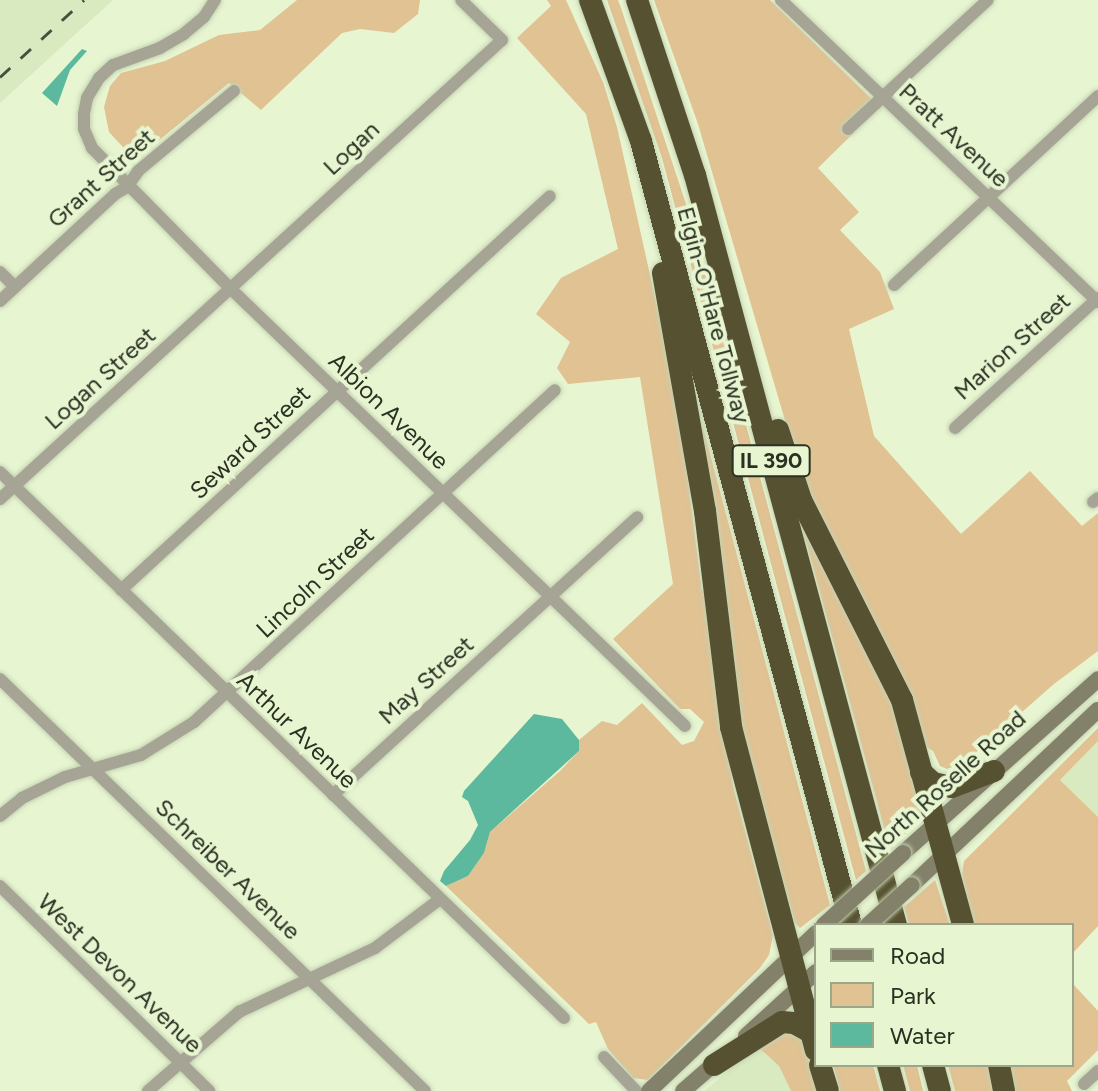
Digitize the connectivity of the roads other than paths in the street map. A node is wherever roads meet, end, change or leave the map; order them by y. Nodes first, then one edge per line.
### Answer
1 (215, 0) edge
2 (461, 0) edge
3 (590, 0) edge
4 (637, 0) edge
5 (781, 0) edge
6 (988, 0) edge
7 (234, 91) dead end
8 (1098, 96) edge
9 (882, 98) junction
10 (848, 129) dead end
11 (651, 181) junction
12 (127, 187) junction
13 (550, 196) dead end
14 (988, 197) junction
15 (0, 272) edge
16 (722, 276) junction
17 (894, 285) dead end
18 (15, 287) junction
19 (231, 289) junction
20 (1097, 300) edge
21 (0, 301) edge
22 (555, 390) dead end
23 (338, 391) junction
24 (955, 428) dead end
25 (0, 472) edge
26 (14, 486) junction
27 (443, 493) junction
28 (0, 499) edge
29 (637, 517) dead end
30 (121, 590) junction
31 (550, 597) junction
32 (0, 679) edge
33 (1098, 679) edge
34 (228, 693) junction
35 (1098, 710) edge
36 (685, 726) dead end
37 (94, 771) junction
38 (994, 771) junction
39 (921, 772) junction
40 (333, 795) junction
41 (0, 816) edge
42 (936, 823) junction
43 (945, 854) junction
44 (0, 886) edge
45 (440, 899) junction
46 (826, 923) edge
47 (850, 923) edge
48 (870, 923) edge
49 (895, 923) edge
50 (962, 923) edge
51 (814, 935) edge
52 (791, 957) junction
53 (310, 978) junction
54 (808, 980) edge
55 (564, 1018) dead end
56 (813, 1041) edge
57 (604, 1057) dead end
58 (179, 1062) junction
59 (714, 1065) junction
60 (821, 1067) edge
61 (889, 1067) edge
62 (934, 1067) edge
63 (999, 1067) edge
64 (1098, 1071) edge
65 (1084, 1084) dead end
66 (148, 1091) edge
67 (209, 1091) edge
68 (425, 1091) edge
69 (636, 1091) edge
70 (649, 1091) edge
71 (683, 1091) edge
72 (828, 1091) edge
73 (895, 1091) edge
74 (940, 1091) edge
75 (1004, 1091) edge

1 - 12 street, Albion Avenue
2 - 19 street, Logan
3 - 11 highway, Elgin-O'Hare Tollway / IL 390
4 - 16 highway, Elgin-O'Hare Tollway / IL 390
5 - 9 street, Pratt Avenue
6 - 9 street
7 - 12 street, Grant Street
8 - 14 street
9 - 10 street
9 - 14 street, Pratt Avenue
11 - 47 highway, Elgin-O'Hare Tollway / IL 390
11 - 52 highway
12 - 18 street, Grant Street
12 - 19 street, Albion Avenue
13 - 23 street, Seward Street
14 - 17 street
14 - 20 street, Pratt Avenue
15 - 18 street
16 - 39 highway
16 - 49 highway, Elgin-O'Hare Tollway / IL 390
18 - 21 street, Grant Street
19 - 23 street, Albion Avenue
19 - 26 street, Logan Street
20 - 24 street, Marion Street
22 - 27 street, Lincoln Street
23 - 27 street, Albion Avenue
23 - 30 street, Seward Street
25 - 26 street, Arthur Avenue
26 - 28 street, Logan Street
26 - 30 street, Arthur Avenue
27 - 31 street, Albion Avenue
27 - 34 street, Lincoln Street
29 - 31 street, May Street
30 - 34 street, Arthur Avenue
31 - 36 street, Albion Avenue
31 - 40 street, May Street
32 - 37 street, Schreiber Avenue
33 - 38 main road, North Roselle Road
34 - 37 street, Lincoln Street
34 - 40 street, Arthur Avenue
35 - 43 main road, North Roselle Road
37 - 41 street, Lincoln Street
37 - 53 street, Schreiber Avenue
38 - 39 highway
38 - 42 main road, North Roselle Road
39 - 42 highway
40 - 45 street, Arthur Avenue
42 - 43 highway
42 - 46 main road, North Roselle Road, bridge
43 - 48 main road, North Roselle Road, bridge
43 - 50 highway
44 - 58 street, West Devon Avenue
45 - 53 street
45 - 55 street, Arthur Avenue
51 - 52 main road
52 - 54 highway
52 - 70 main road
53 - 58 street
53 - 68 street, Schreiber Avenue
54 - 56 highway
54 - 59 main road
56 - 59 highway
57 - 69 street
58 - 66 street
58 - 67 street, West Devon Avenue
59 - 71 main road
60 - 72 highway
61 - 73 highway
62 - 74 highway
63 - 75 highway
64 - 65 street

